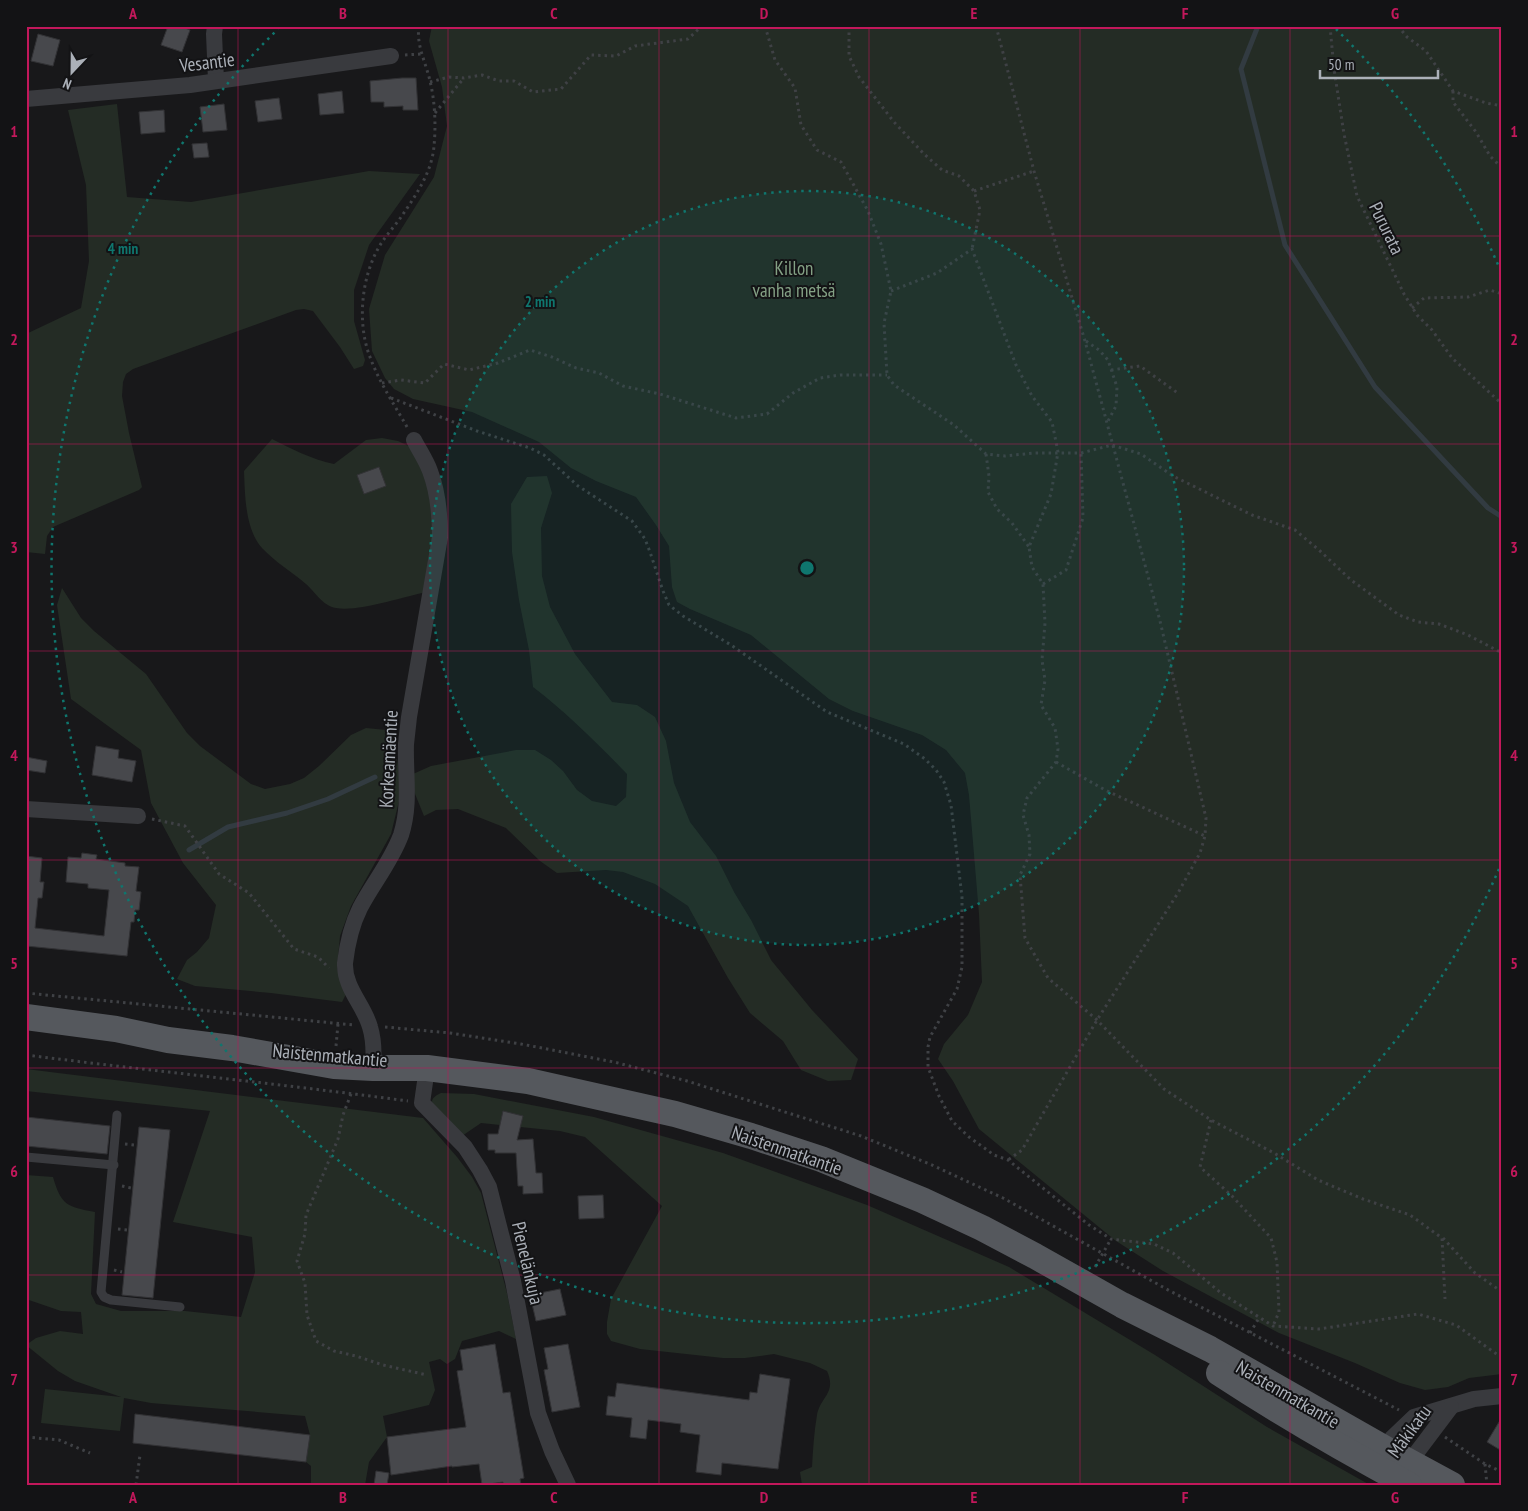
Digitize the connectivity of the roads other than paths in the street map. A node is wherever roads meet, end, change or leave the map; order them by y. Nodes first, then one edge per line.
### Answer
1 (215, 26) edge
2 (392, 56) dead end
3 (216, 80) junction
4 (26, 99) edge
5 (414, 440) road end
6 (26, 809) edge
7 (138, 816) road end
8 (26, 1017) edge
9 (26, 1034) edge
10 (168, 1040) junction
11 (374, 1062) junction
12 (427, 1068) junction
13 (117, 1115) dead end
14 (26, 1158) edge
15 (114, 1164) junction
16 (180, 1307) dead end
17 (1502, 1396) edge
18 (1451, 1406) junction
19 (1379, 1457) junction
20 (1406, 1475) edge
21 (568, 1485) edge
22 (1452, 1485) edge

1 - 3 street
2 - 3 street, Vesantie
3 - 4 street, Vesantie
5 - 11 street, Korkeamäentie
6 - 7 street
8 - 10 main road, Naistenmatkantie
9 - 10 main road, Naistenmatkantie
10 - 11 main road, Naistenmatkantie
11 - 12 main road, Naistenmatkantie
12 - 19 main road, Naistenmatkantie
12 - 21 street, Pienelänkuja
13 - 15 lane
14 - 15 lane
15 - 16 lane
17 - 18 street, Mäkikatu
18 - 19 street, Mäkikatu
18 - 20 street, Mäkikatu
19 - 20 main road, Naistenmatkantie
20 - 22 main road, Naistenmatkantie

